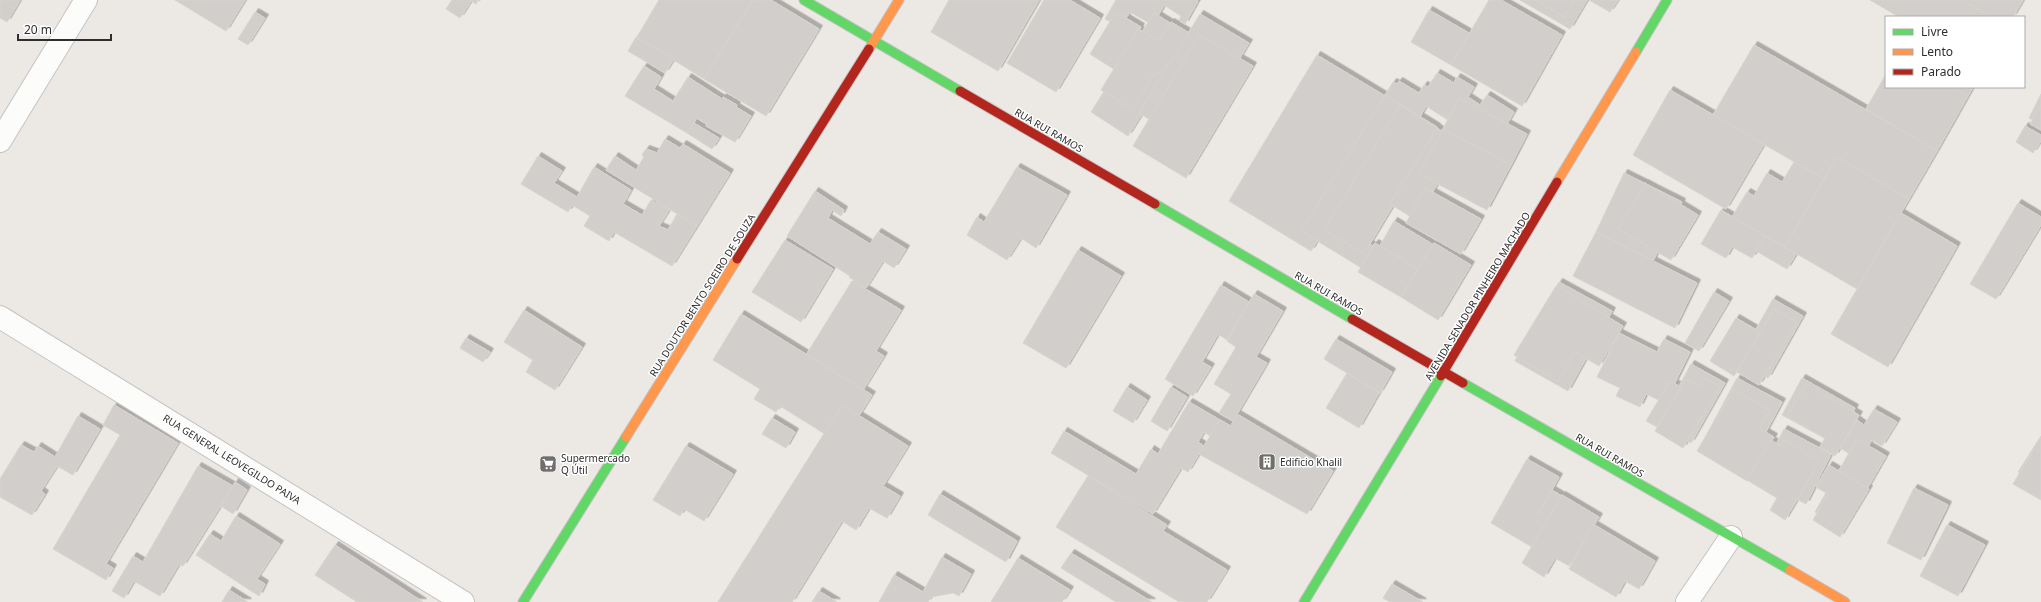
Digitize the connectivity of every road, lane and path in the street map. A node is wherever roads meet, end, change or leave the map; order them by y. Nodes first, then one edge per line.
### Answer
1 (86, 0) edge
2 (804, 0) edge
3 (899, 0) edge
4 (1667, 0) edge
5 (874, 41) junction
6 (0, 141) edge
7 (0, 317) edge
8 (1444, 372) junction
9 (1731, 537) junction
10 (463, 602) edge
11 (523, 602) edge
12 (1304, 602) edge
13 (1687, 602) edge
14 (1846, 602) edge

1 - 6 street
2 - 5 street, RUA RUI RAMOS
3 - 5 street, RUA DOUTOR BENTO SOEIRO DE SOUZA
4 - 8 street, AVENIDA SENADOR PINHEIRO MACHADO
5 - 8 street, RUA RUI RAMOS
5 - 11 street, RUA DOUTOR BENTO SOEIRO DE SOUZA
7 - 10 street, RUA GENERAL LEOVEGILDO PAIVA
8 - 9 street, RUA RUI RAMOS
8 - 12 street, AVENIDA SENADOR PINHEIRO MACHADO
9 - 13 street
9 - 14 street, RUA RUI RAMOS

